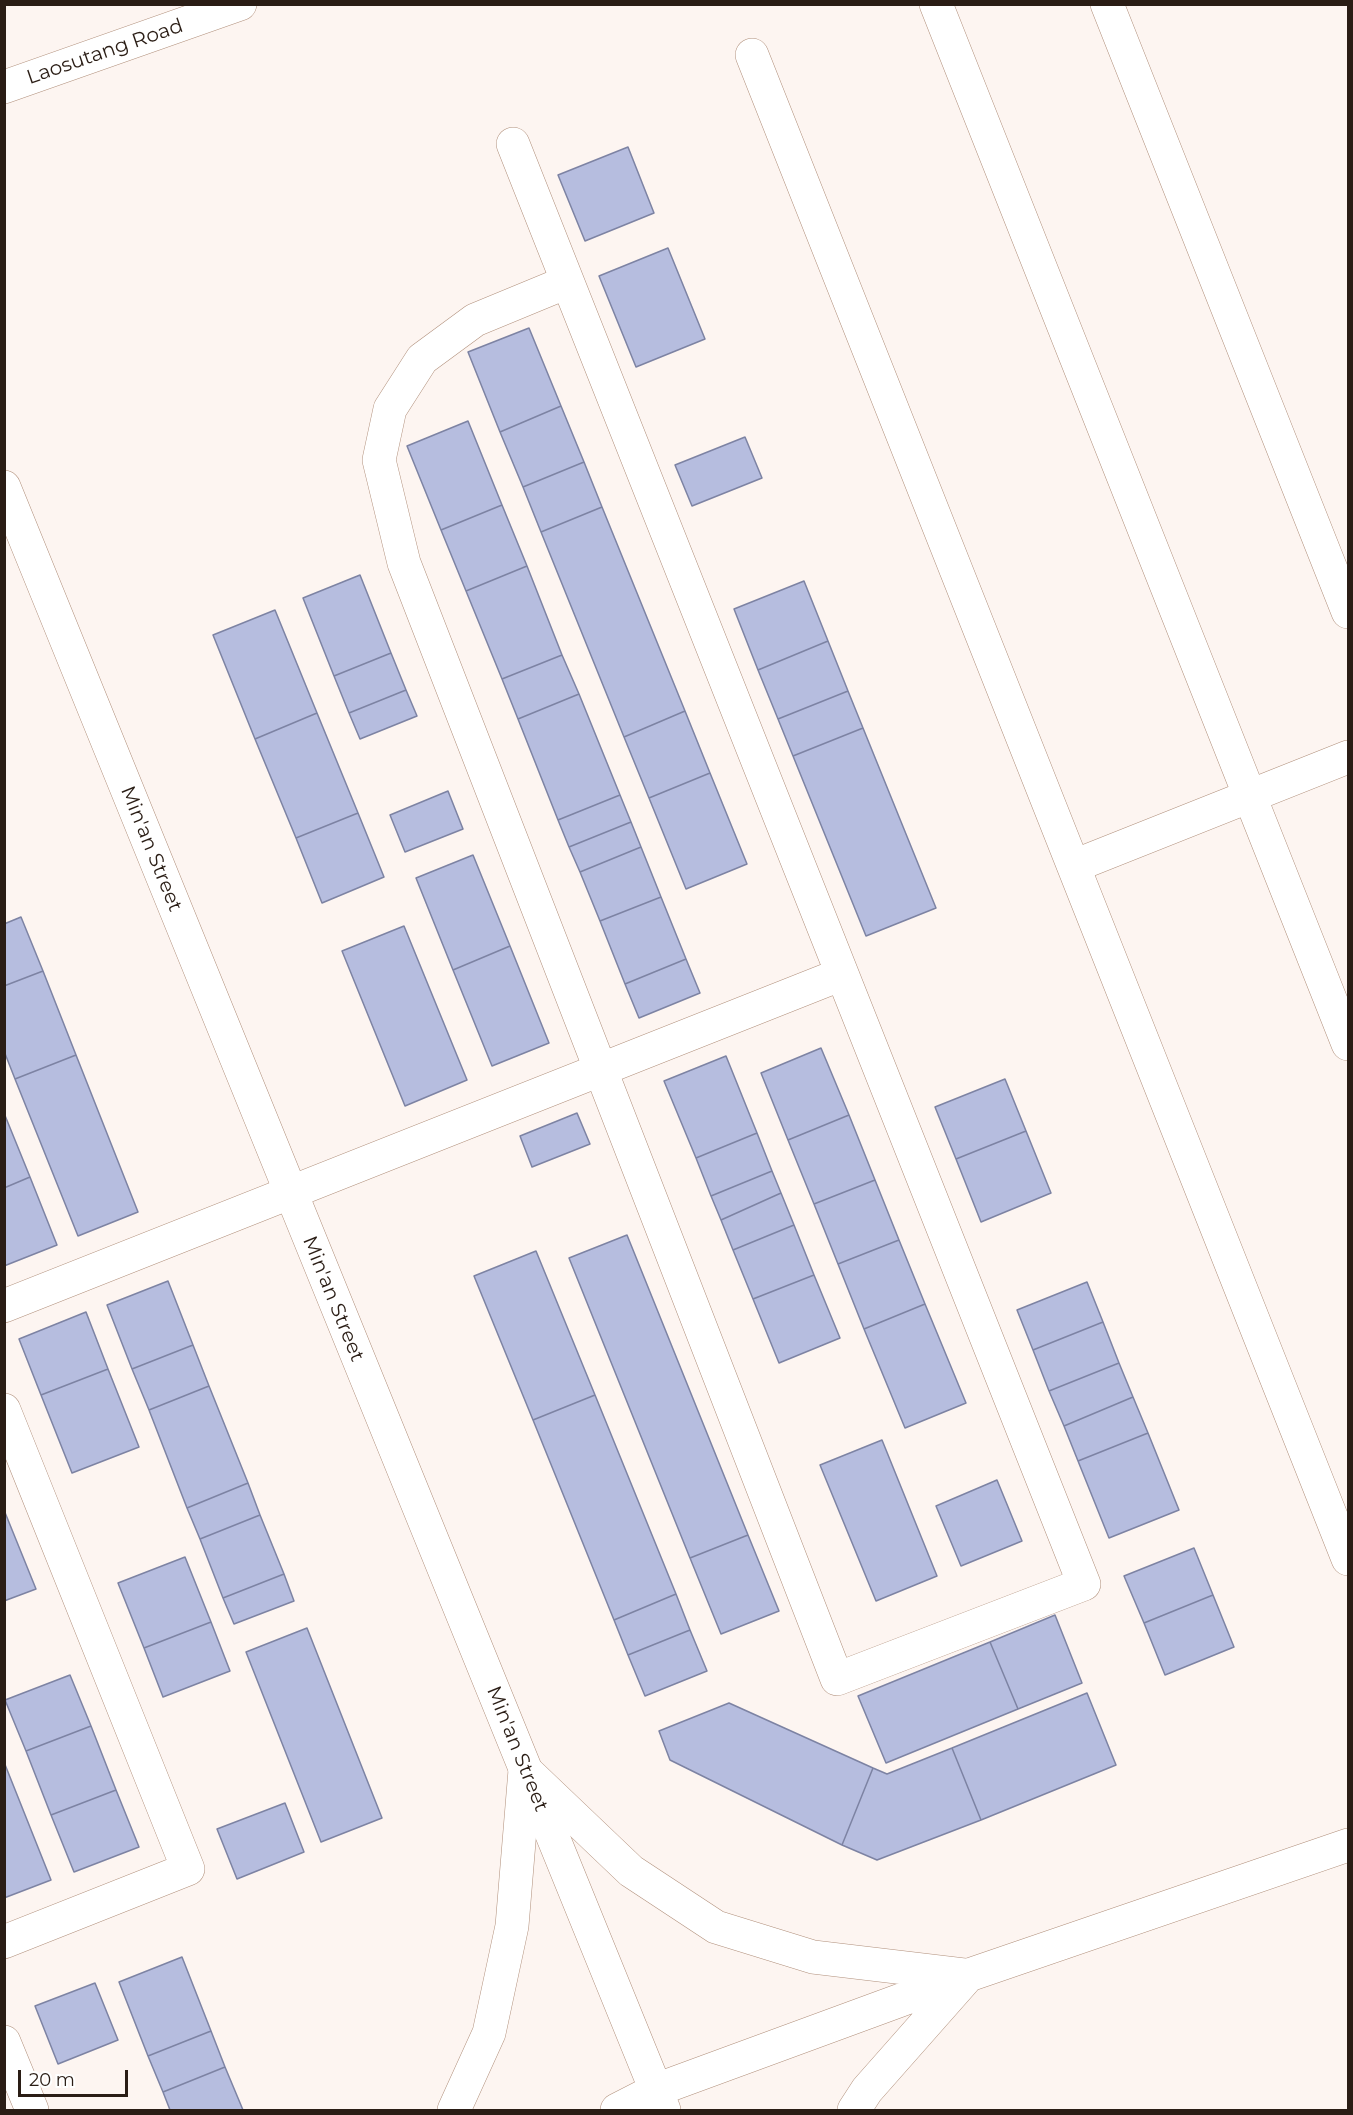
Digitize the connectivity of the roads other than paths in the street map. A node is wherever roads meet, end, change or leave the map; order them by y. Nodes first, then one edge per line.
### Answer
1 (240, 4) edge
2 (936, 4) edge
3 (1107, 4) edge
4 (752, 55) dead end
5 (4, 87) edge
6 (513, 144) dead end
7 (567, 282) junction
8 (4, 487) edge
9 (1348, 612) edge
10 (1348, 757) edge
11 (1250, 796) junction
12 (1074, 866) junction
13 (842, 974) junction
14 (1348, 1044) edge
15 (601, 1070) junction
16 (290, 1193) junction
17 (4, 1306) edge
18 (4, 1410) edge
19 (1348, 1559) edge
20 (525, 1770) junction
21 (1348, 1845) edge
22 (4, 1942) edge
23 (969, 1975) junction
24 (4, 2042) edge
25 (660, 2100) edge
26 (32, 2110) edge
27 (454, 2110) edge
28 (617, 2110) edge
29 (854, 2110) edge

1 - 5 street, Laosutang Road
2 - 11 street
3 - 9 street
4 - 12 street
6 - 7 street
7 - 13 street
7 - 15 street
8 - 16 street, Min'an Street
10 - 11 street
11 - 12 street
11 - 14 street
12 - 19 street
13 - 15 street
13 - 15 street
15 - 16 street
16 - 17 street
16 - 20 street, Min'an Street
18 - 22 street
20 - 23 street
20 - 25 street, Min'an Street
20 - 27 street
21 - 23 street
23 - 25 street
23 - 29 street
24 - 26 street
25 - 28 street

